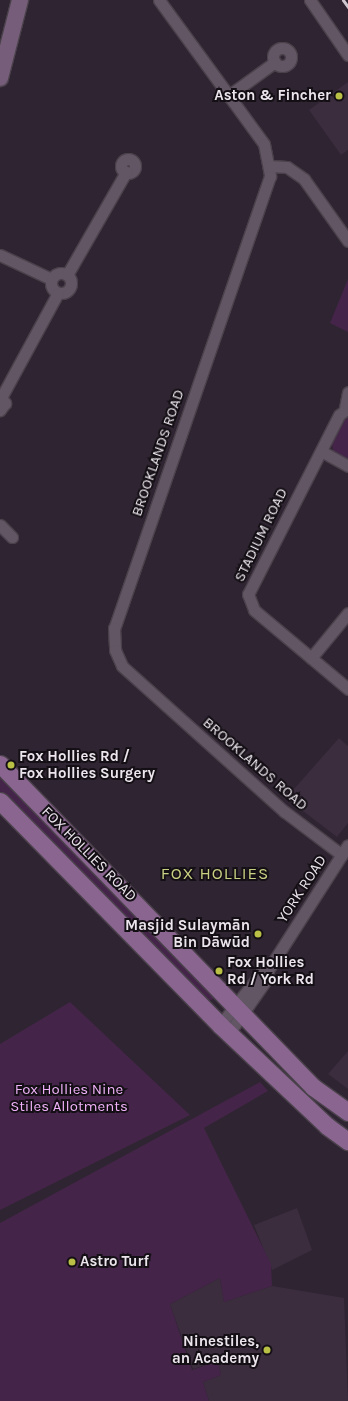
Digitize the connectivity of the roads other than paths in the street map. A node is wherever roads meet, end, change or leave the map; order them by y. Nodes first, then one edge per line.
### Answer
1 (20, 0) edge
2 (159, 0) edge
3 (310, 0) edge
4 (348, 55) edge
5 (275, 62) dead end
6 (0, 78) edge
7 (228, 96) junction
8 (270, 166) junction
9 (126, 172) dead end
10 (348, 241) edge
11 (0, 255) edge
12 (67, 275) junction
13 (51, 279) junction
14 (58, 293) junction
15 (348, 392) edge
16 (1, 396) edge
17 (347, 408) edge
18 (0, 410) edge
19 (321, 452) junction
20 (348, 466) edge
21 (0, 525) edge
22 (12, 537) dead end
23 (348, 613) edge
24 (311, 658) junction
25 (348, 689) edge
26 (0, 764) edge
27 (0, 801) edge
28 (348, 846) edge
29 (342, 855) junction
30 (240, 1009) junction
31 (225, 1029) junction
32 (348, 1112) edge
33 (348, 1141) edge

1 - 6 main road
2 - 7 street, BROOKLANDS ROAD
3 - 4 street
5 - 7 street
7 - 8 street, BROOKLANDS ROAD
8 - 10 street
8 - 29 street, BROOKLANDS ROAD
9 - 12 street
11 - 13 street
12 - 13 street
12 - 14 street
13 - 14 street
14 - 16 street
15 - 17 street, STADIUM ROAD
16 - 18 street
17 - 19 street, STADIUM ROAD
19 - 20 street
19 - 24 street, STADIUM ROAD
21 - 22 street
23 - 24 street
24 - 25 street, STADIUM ROAD
26 - 30 main road, FOX HOLLIES ROAD
27 - 31 main road, FOX HOLLIES ROAD
28 - 29 street, YORK ROAD
29 - 30 street, YORK ROAD
30 - 31 street, YORK ROAD
30 - 32 main road, FOX HOLLIES ROAD
31 - 33 main road, FOX HOLLIES ROAD

